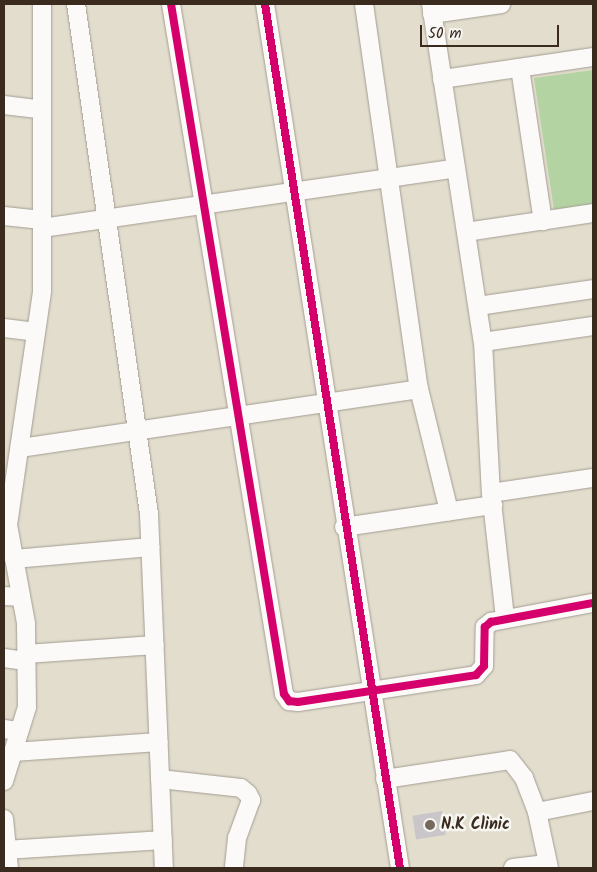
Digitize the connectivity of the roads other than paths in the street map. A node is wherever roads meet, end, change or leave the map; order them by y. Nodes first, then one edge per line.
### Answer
1 (42, 4) edge
2 (76, 4) edge
3 (171, 4) edge
4 (265, 4) edge
5 (364, 4) edge
6 (501, 4) edge
7 (432, 9) edge
8 (593, 57) edge
9 (520, 68) junction
10 (442, 79) junction
11 (4, 105) edge
12 (42, 110) junction
13 (456, 168) junction
14 (388, 178) junction
15 (294, 191) junction
16 (203, 204) junction
17 (593, 213) edge
18 (4, 216) edge
19 (107, 218) junction
20 (543, 221) junction
21 (42, 224) junction
22 (466, 232) junction
23 (593, 289) edge
24 (478, 306) junction
25 (593, 326) edge
26 (4, 328) edge
27 (36, 332) junction
28 (484, 342) junction
29 (418, 389) junction
30 (325, 403) junction
31 (236, 416) junction
32 (137, 430) junction
33 (14, 453) edge
34 (593, 478) edge
35 (492, 499) junction
36 (449, 511) junction
37 (344, 527) junction
38 (150, 547) junction
39 (14, 558) junction
40 (12, 596) edge
41 (593, 602) edge
42 (505, 618) junction
43 (155, 646) junction
44 (4, 658) edge
45 (26, 658) junction
46 (370, 689) junction
47 (12, 730) edge
48 (159, 742) junction
49 (13, 752) junction
50 (160, 779) junction
51 (385, 779) junction
52 (4, 782) edge
53 (593, 801) edge
54 (538, 812) junction
55 (4, 818) edge
56 (163, 840) junction
57 (6, 850) junction
58 (548, 866) edge
59 (9, 868) edge
60 (164, 868) edge
61 (234, 868) edge
62 (400, 868) edge
63 (513, 868) edge

1 - 12 street
2 - 19 street
3 - 16 street
4 - 15 street
5 - 14 street
6 - 7 street
7 - 10 street
8 - 9 street
9 - 10 street
9 - 20 street
10 - 13 street
11 - 12 street
12 - 21 street
13 - 14 street
13 - 22 street
14 - 15 street
14 - 29 street
15 - 16 street
15 - 30 street
16 - 19 street
16 - 31 street
17 - 20 street
18 - 21 street
19 - 21 street
19 - 32 street
20 - 22 street
21 - 27 street
22 - 24 street
23 - 24 street
24 - 28 street
25 - 28 street
26 - 27 street
27 - 33 street
28 - 35 street
29 - 30 street
29 - 36 street
30 - 31 street
30 - 37 street
31 - 32 street
31 - 46 street
32 - 33 street
32 - 38 street
33 - 39 street
34 - 35 street
35 - 36 street
35 - 42 street
36 - 37 street
37 - 46 street
38 - 39 street
38 - 43 street
39 - 40 street
40 - 45 street
41 - 42 street
42 - 46 street
43 - 45 street
43 - 48 street
44 - 45 street
45 - 47 street
46 - 51 street
47 - 49 street
48 - 49 street
48 - 50 street
49 - 52 street
50 - 56 street
50 - 61 street
51 - 54 street
51 - 62 street
53 - 54 street
54 - 58 street
55 - 57 street
56 - 57 street
56 - 60 street
57 - 59 street
58 - 63 street

